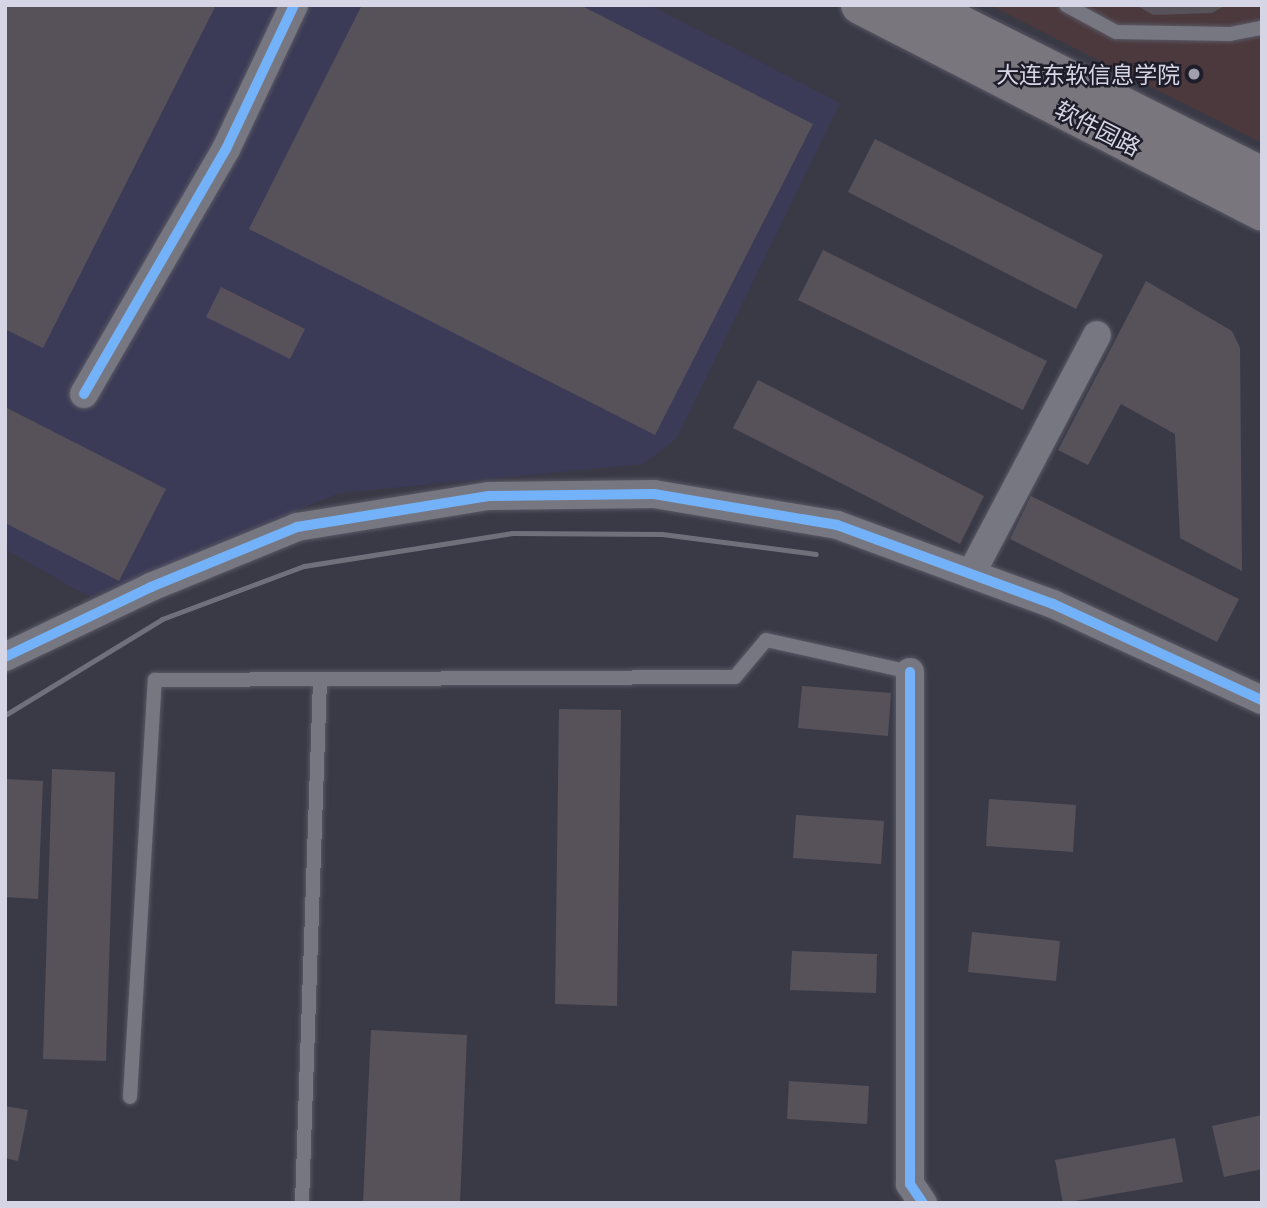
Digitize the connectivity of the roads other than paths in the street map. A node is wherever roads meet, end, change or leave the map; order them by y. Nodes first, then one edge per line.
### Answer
1 (294, 5) edge
2 (860, 5) edge
3 (922, 5) edge
4 (1066, 5) edge
5 (1262, 28) edge
6 (1262, 176) edge
7 (1262, 212) edge
8 (1097, 335) dead end
9 (84, 394) dead end
10 (971, 574) junction
11 (5, 657) edge
12 (910, 672) joint
13 (320, 680) junction
14 (1262, 699) edge
15 (130, 1097) dead end
16 (302, 1203) edge
17 (923, 1203) edge

1 - 9 street
2 - 7 main road, 软件园路
3 - 6 main road, 软件园路
4 - 5 lane
8 - 10 street
10 - 11 street
10 - 14 street
12 - 13 lane
12 - 17 street
13 - 15 lane
13 - 16 lane

